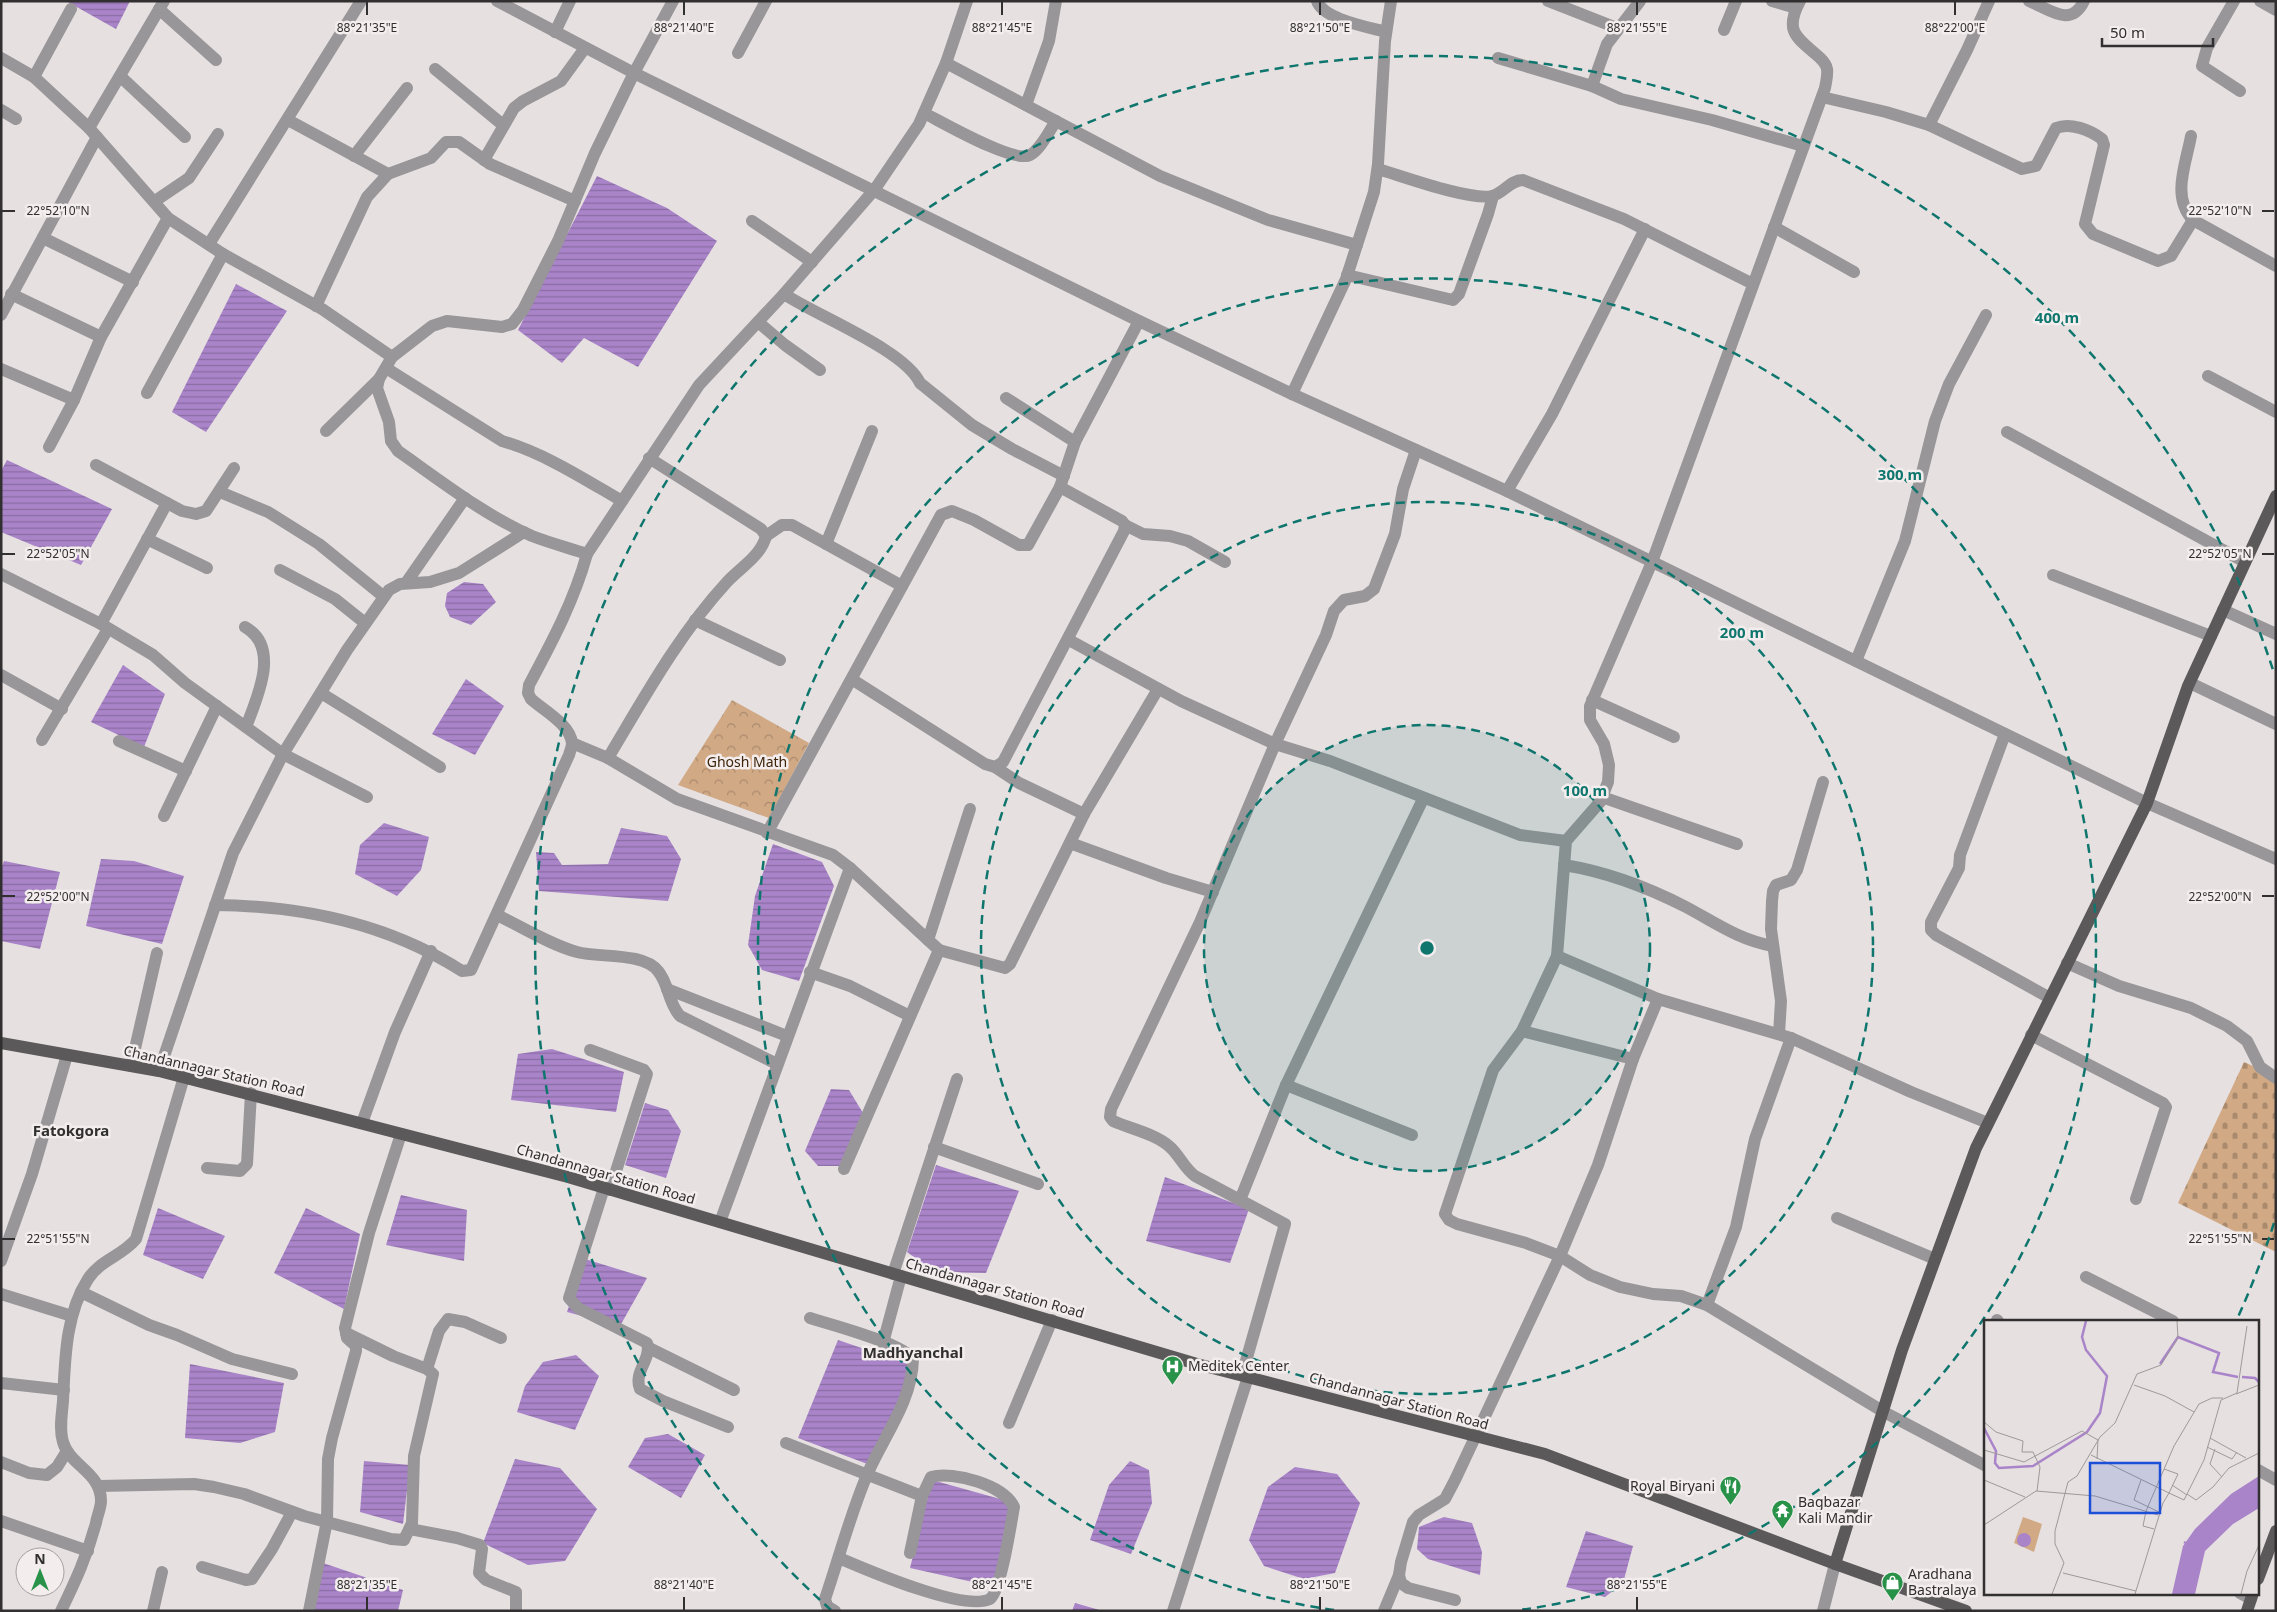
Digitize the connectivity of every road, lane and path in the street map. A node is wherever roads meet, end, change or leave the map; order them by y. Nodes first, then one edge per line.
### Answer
1 (361, 1) edge
2 (497, 1) edge
3 (570, 1) edge
4 (673, 1) edge
5 (766, 1) edge
6 (967, 1) edge
7 (1056, 1) edge
8 (1318, 1) edge
9 (1391, 1) edge
10 (1548, 1) edge
11 (1640, 1) edge
12 (1736, 1) edge
13 (1772, 1) edge
14 (1988, 1) edge
15 (2030, 1) edge
16 (2084, 1) edge
17 (2234, 1) edge
18 (2260, 1) edge
19 (1798, 4) edge
20 (162, 5) edge
21 (71, 10) dead end
22 (2276, 10) edge
23 (1617, 28) junction
24 (1724, 30) dead end
25 (554, 32) junction
26 (1386, 32) junction
27 (585, 48) junction
28 (738, 53) dead end
29 (1, 58) edge
30 (1498, 58) dead end
31 (216, 60) dead end
32 (946, 62) junction
33 (435, 70) dead end
34 (634, 73) junction
35 (34, 77) junction
36 (121, 77) junction
37 (1592, 86) junction
38 (408, 88) dead end
39 (2240, 91) dead end
40 (1822, 97) junction
41 (1026, 105) junction
42 (1, 110) edge
43 (924, 113) junction
44 (16, 118) dead end
45 (288, 120) junction
46 (1056, 121) junction
47 (1929, 125) junction
48 (503, 126) junction
49 (93, 132) junction
50 (218, 134) dead end
51 (2191, 136) dead end
52 (185, 137) dead end
53 (1804, 146) junction
54 (354, 156) junction
55 (484, 160) junction
56 (1378, 169) junction
57 (388, 174) junction
58 (874, 189) junction
59 (1493, 196) junction
60 (155, 201) junction
61 (575, 202) junction
62 (168, 218) junction
63 (2193, 220) junction
64 (752, 222) dead end
65 (1774, 227) junction
66 (1645, 229) junction
67 (43, 238) junction
68 (209, 244) junction
69 (1357, 245) junction
70 (223, 254) junction
71 (812, 262) junction
72 (2276, 266) edge
73 (1854, 272) dead end
74 (1347, 275) junction
75 (133, 282) junction
76 (1753, 284) junction
77 (11, 294) junction
78 (784, 294) junction
79 (316, 306) junction
80 (1986, 314) dead end
81 (1, 315) edge
82 (1139, 321) junction
83 (758, 322) junction
84 (101, 337) junction
85 (385, 368) junction
86 (1, 369) edge
87 (820, 370) dead end
88 (2208, 376) dead end
89 (147, 393) dead end
90 (1292, 394) junction
91 (1006, 398) dead end
92 (74, 400) junction
93 (2276, 412) edge
94 (872, 430) dead end
95 (326, 431) dead end
96 (2008, 432) dead end
97 (1075, 442) junction
98 (49, 447) dead end
99 (1416, 450) junction
100 (649, 458) junction
101 (96, 465) dead end
102 (234, 468) dead end
103 (1062, 481) junction
104 (1507, 491) junction
105 (220, 492) junction
106 (2276, 496) edge
107 (465, 498) junction
108 (622, 501) junction
109 (167, 503) junction
110 (1125, 525) junction
111 (524, 532) junction
112 (766, 536) junction
113 (146, 539) junction
114 (826, 544) junction
115 (588, 554) junction
116 (1225, 562) dead end
117 (1652, 562) junction
118 (2245, 562) junction
119 (207, 568) dead end
120 (280, 570) dead end
121 (1, 574) edge
122 (2053, 575) dead end
123 (406, 583) junction
124 (902, 586) junction
125 (383, 596) junction
126 (2223, 610) junction
127 (695, 620) junction
128 (365, 623) junction
129 (104, 627) junction
130 (245, 627) dead end
131 (2276, 634) edge
132 (2211, 636) junction
133 (1069, 640) junction
134 (780, 660) dead end
135 (1856, 661) junction
136 (1, 675) edge
137 (852, 680) junction
138 (2190, 684) junction
139 (1158, 689) junction
140 (321, 693) junction
141 (1592, 700) junction
142 (217, 706) junction
143 (62, 709) junction
144 (2276, 724) edge
145 (246, 727) junction
146 (2004, 734) junction
147 (1674, 737) dead end
148 (42, 740) dead end
149 (119, 741) dead end
150 (572, 743) junction
151 (1275, 744) junction
152 (283, 754) junction
153 (608, 758) junction
154 (440, 767) dead end
155 (995, 767) junction
156 (186, 771) junction
157 (1823, 782) dead end
158 (1602, 796) junction
159 (367, 797) dead end
160 (1423, 799) junction
161 (2147, 803) junction
162 (970, 809) dead end
163 (1084, 814) junction
164 (164, 816) dead end
165 (767, 832) junction
166 (1566, 841) junction
167 (1070, 843) junction
168 (1737, 844) dead end
169 (2276, 860) edge
170 (1564, 865) junction
171 (850, 868) junction
172 (1213, 892) junction
173 (215, 905) junction
174 (497, 915) junction
175 (928, 940) junction
176 (1773, 946) junction
177 (939, 950) junction
178 (431, 951) junction
179 (157, 954) dead end
180 (1557, 956) junction
181 (2067, 963) junction
182 (810, 972) junction
183 (667, 989) junction
184 (2050, 998) junction
185 (1658, 999) junction
186 (910, 1016) junction
187 (1522, 1031) junction
188 (2031, 1035) junction
189 (787, 1036) junction
190 (1785, 1036) junction
191 (1, 1043) edge
192 (590, 1050) dead end
193 (67, 1055) junction
194 (1633, 1059) junction
195 (777, 1064) junction
196 (131, 1066) junction
197 (159, 1071) junction
198 (184, 1077) junction
199 (2276, 1078) edge
200 (957, 1079) dead end
201 (1286, 1085) junction
202 (251, 1093) junction
203 (362, 1123) junction
204 (1988, 1123) junction
205 (401, 1134) junction
206 (1412, 1135) dead end
207 (934, 1147) junction
208 (207, 1168) dead end
209 (844, 1169) dead end
210 (1038, 1184) dead end
211 (607, 1189) junction
212 (2136, 1199) dead end
213 (1240, 1200) junction
214 (1837, 1218) dead end
215 (720, 1222) junction
216 (1560, 1256) junction
217 (1935, 1258) junction
218 (1, 1261) edge
219 (897, 1275) junction
220 (2086, 1277) dead end
221 (81, 1292) junction
222 (1, 1294) edge
223 (1707, 1305) junction
224 (72, 1316) junction
225 (810, 1318) dead end
226 (1052, 1320) junction
227 (2171, 1320) edge
228 (346, 1333) junction
229 (501, 1338) dead end
230 (883, 1343) junction
231 (648, 1348) junction
232 (427, 1369) junction
233 (292, 1374) dead end
234 (1245, 1376) junction
235 (1, 1382) edge
236 (64, 1390) junction
237 (734, 1390) dead end
238 (1884, 1412) junction
239 (1009, 1423) dead end
240 (728, 1427) dead end
241 (1475, 1436) junction
242 (786, 1443) dead end
243 (67, 1451) junction
244 (1, 1462) edge
245 (1984, 1465) edge
246 (2260, 1471) edge
247 (867, 1474) junction
248 (2276, 1480) edge
249 (99, 1486) junction
250 (922, 1496) junction
251 (292, 1512) junction
252 (1, 1521) edge
253 (327, 1521) junction
254 (410, 1529) junction
255 (2276, 1530) edge
256 (88, 1551) junction
257 (910, 1553) dead end
258 (839, 1558) junction
259 (1835, 1564) junction
260 (202, 1567) dead end
261 (162, 1572) dead end
262 (2260, 1574) edge
263 (1399, 1575) junction
264 (1455, 1600) dead end
265 (61, 1611) edge
266 (152, 1611) edge
267 (309, 1611) edge
268 (516, 1611) edge
269 (835, 1611) edge
270 (1173, 1611) edge
271 (1384, 1611) edge
272 (1823, 1611) edge
273 (1966, 1611) edge

1 - 45 street
2 - 25 street
3 - 25 street
4 - 34 street
5 - 28 street
6 - 32 street
7 - 41 street
8 - 26 street
9 - 26 street
10 - 23 street
11 - 23 street
12 - 24 street
13 - 19 street
14 - 47 street
15 - 16 street
17 - 39 street
18 - 22 street
19 - 40 street
20 - 31 street
20 - 36 street
21 - 35 street
23 - 37 street
25 - 27 street
26 - 56 street
27 - 34 street
27 - 48 street
29 - 35 street
30 - 37 street
32 - 41 street
32 - 43 street
33 - 48 street
34 - 58 street
34 - 61 street
35 - 49 street
36 - 49 street
36 - 52 street
37 - 53 street
38 - 54 street
40 - 47 street
40 - 53 street
41 - 46 street
42 - 44 street
43 - 46 street
43 - 58 street
45 - 54 street
45 - 68 street
46 - 69 street
47 - 63 street
48 - 55 street
49 - 60 street
49 - 67 street
50 - 60 street
51 - 63 street
53 - 65 street
54 - 57 street
55 - 57 street
55 - 61 street
56 - 59 street
56 - 69 street
57 - 79 street
58 - 71 street
58 - 82 street
59 - 66 street
59 - 74 street
60 - 62 street
61 - 85 street
62 - 68 street
62 - 75 street
63 - 72 street
64 - 71 street
65 - 73 street
65 - 76 street
66 - 76 street
66 - 104 street
67 - 75 street
67 - 77 street
68 - 70 street
69 - 74 street
70 - 79 street
70 - 89 street
71 - 78 street
74 - 90 street
75 - 84 street
76 - 117 street
77 - 81 street
77 - 84 street
78 - 83 street
78 - 103 street
79 - 85 street
80 - 135 street
82 - 90 street
82 - 97 street
83 - 87 street
83 - 100 street
84 - 92 street
85 - 95 street
85 - 107 street
85 - 108 street
86 - 92 street
88 - 93 street
90 - 99 street
91 - 97 street
92 - 98 street
94 - 114 street
96 - 118 street
97 - 103 street
99 - 104 street
99 - 151 street
100 - 108 street
100 - 112 street
101 - 109 street
102 - 105 street
103 - 110 street
103 - 124 street
104 - 117 street
105 - 109 street
105 - 125 street
106 - 118 main road
107 - 111 street
107 - 123 street
108 - 115 street
109 - 113 street
110 - 116 street
110 - 133 street
111 - 115 street
111 - 123 street
112 - 114 street
112 - 127 street
113 - 119 street
113 - 129 street
114 - 124 street
115 - 150 street
117 - 135 street
117 - 141 street
118 - 126 main road
120 - 128 street
121 - 129 street
122 - 132 street
123 - 125 street
124 - 137 street
125 - 128 street
126 - 131 street
126 - 132 main road
127 - 134 street
127 - 153 street
128 - 140 street
129 - 142 street
129 - 143 street
130 - 145 street
132 - 138 main road
133 - 139 street
133 - 155 street
135 - 146 street
136 - 143 street
137 - 155 street
137 - 165 street
138 - 144 street
138 - 161 main road
139 - 151 street
139 - 163 street
140 - 152 street
140 - 154 street
141 - 147 street
141 - 158 street
142 - 145 street
142 - 156 street
143 - 148 street
145 - 152 street
146 - 161 street
146 - 184 street
149 - 156 street
150 - 153 street
150 - 174 street
151 - 160 street
151 - 172 street
152 - 159 street
152 - 173 street
153 - 165 street
155 - 163 street
156 - 164 street
157 - 176 street
158 - 166 street
158 - 168 street
160 - 166 street
160 - 201 street
161 - 169 street
161 - 181 main road
162 - 175 street
163 - 167 street
165 - 171 street
166 - 170 street
167 - 172 street
167 - 177 street
170 - 176 street
170 - 180 street
171 - 175 street
171 - 182 street
172 - 213 street
173 - 178 street
173 - 197 street
174 - 178 street
174 - 183 street
175 - 177 street
176 - 190 street
177 - 186 street
178 - 203 street
179 - 196 street
180 - 185 street
180 - 187 street
181 - 184 main road
181 - 199 street
182 - 186 street
182 - 189 street
183 - 189 street
183 - 195 street
184 - 188 main road
185 - 190 street
185 - 194 street
186 - 209 street
187 - 194 street
187 - 216 street
188 - 204 main road
188 - 212 street
189 - 195 street
190 - 204 street
190 - 223 street
191 - 193 main road, Chandannagar Station Road
192 - 211 street
193 - 196 main road, Chandannagar Station Road
193 - 218 street
194 - 216 street
195 - 215 street
196 - 197 main road, Chandannagar Station Road
197 - 198 main road, Chandannagar Station Road
198 - 202 main road, Chandannagar Station Road
198 - 221 street
200 - 207 street
201 - 206 street
201 - 213 street
202 - 203 main road, Chandannagar Station Road
202 - 208 street
203 - 205 main road, Chandannagar Station Road
204 - 217 main road
205 - 211 main road, Chandannagar Station Road
205 - 228 street
207 - 210 street
207 - 219 street
211 - 215 main road, Chandannagar Station Road
211 - 231 street
213 - 234 street
214 - 217 street
215 - 219 main road, Chandannagar Station Road
216 - 223 street
216 - 241 street
217 - 238 main road
219 - 226 main road, Chandannagar Station Road
219 - 230 street
220 - 227 street
221 - 224 street
221 - 233 street
222 - 224 street
223 - 238 street
224 - 236 street
225 - 230 street
226 - 234 main road, Chandannagar Station Road
226 - 239 street
228 - 232 street
228 - 253 street
229 - 232 street
230 - 247 street
231 - 237 street
231 - 240 street
232 - 254 street
234 - 241 main road, Chandannagar Station Road
234 - 270 street
235 - 236 street
236 - 243 street
238 - 245 street
238 - 259 main road
241 - 259 main road, Chandannagar Station Road
241 - 263 street
242 - 247 street
243 - 244 street
243 - 249 street
246 - 248 street
247 - 250 street
247 - 258 street
249 - 251 street
249 - 256 street
250 - 257 street
250 - 258 street
251 - 253 street
251 - 260 street
252 - 256 street
253 - 254 street
253 - 267 street
254 - 268 street
255 - 262 main road
256 - 265 street
258 - 269 street
259 - 272 street
259 - 273 main road, Chandannagar Station Road
261 - 266 street
263 - 264 street
263 - 271 street

